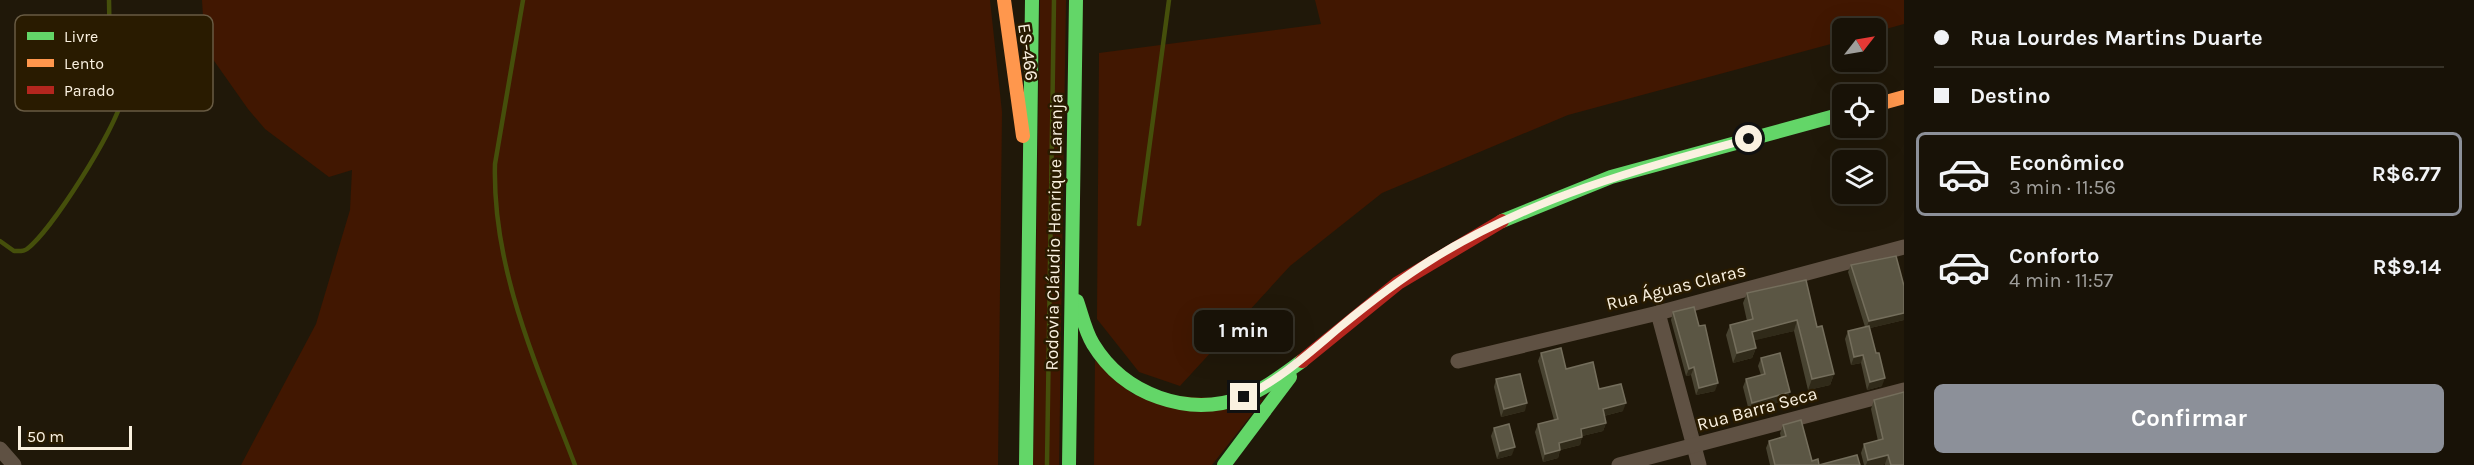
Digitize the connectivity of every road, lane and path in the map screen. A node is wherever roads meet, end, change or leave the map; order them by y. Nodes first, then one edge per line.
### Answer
1 (1004, 0) edge
2 (1032, 0) edge
3 (1076, 0) edge
4 (1904, 97) edge
5 (1886, 102) edge
6 (1832, 117) edge
7 (1030, 179) junction
8 (1904, 247) edge
9 (1072, 285) junction
10 (1658, 313) junction
11 (1302, 361) junction
12 (1458, 361) dead end
13 (1904, 390) edge
14 (1694, 446) junction
15 (0, 449) edge
16 (14, 465) edge
17 (1026, 465) edge
18 (1069, 465) edge
19 (1224, 465) edge
20 (1619, 465) edge
21 (1699, 465) edge

1 - 7 main road, ES-466
2 - 7 main road, Rodovia Cláudio Henrique Laranja
3 - 9 main road, Rodovia Cláudio Henrique Laranja
4 - 5 main road
6 - 11 main road
7 - 17 main road, Rodovia Cláudio Henrique Laranja
8 - 10 street, Rua Águas Claras
9 - 11 main road
9 - 18 main road, Rodovia Cláudio Henrique Laranja
10 - 12 street, Rua Águas Claras
10 - 14 street
11 - 19 main road
13 - 14 street, Rua Barra Seca
14 - 20 street, Rua Barra Seca
14 - 21 street
15 - 16 street

